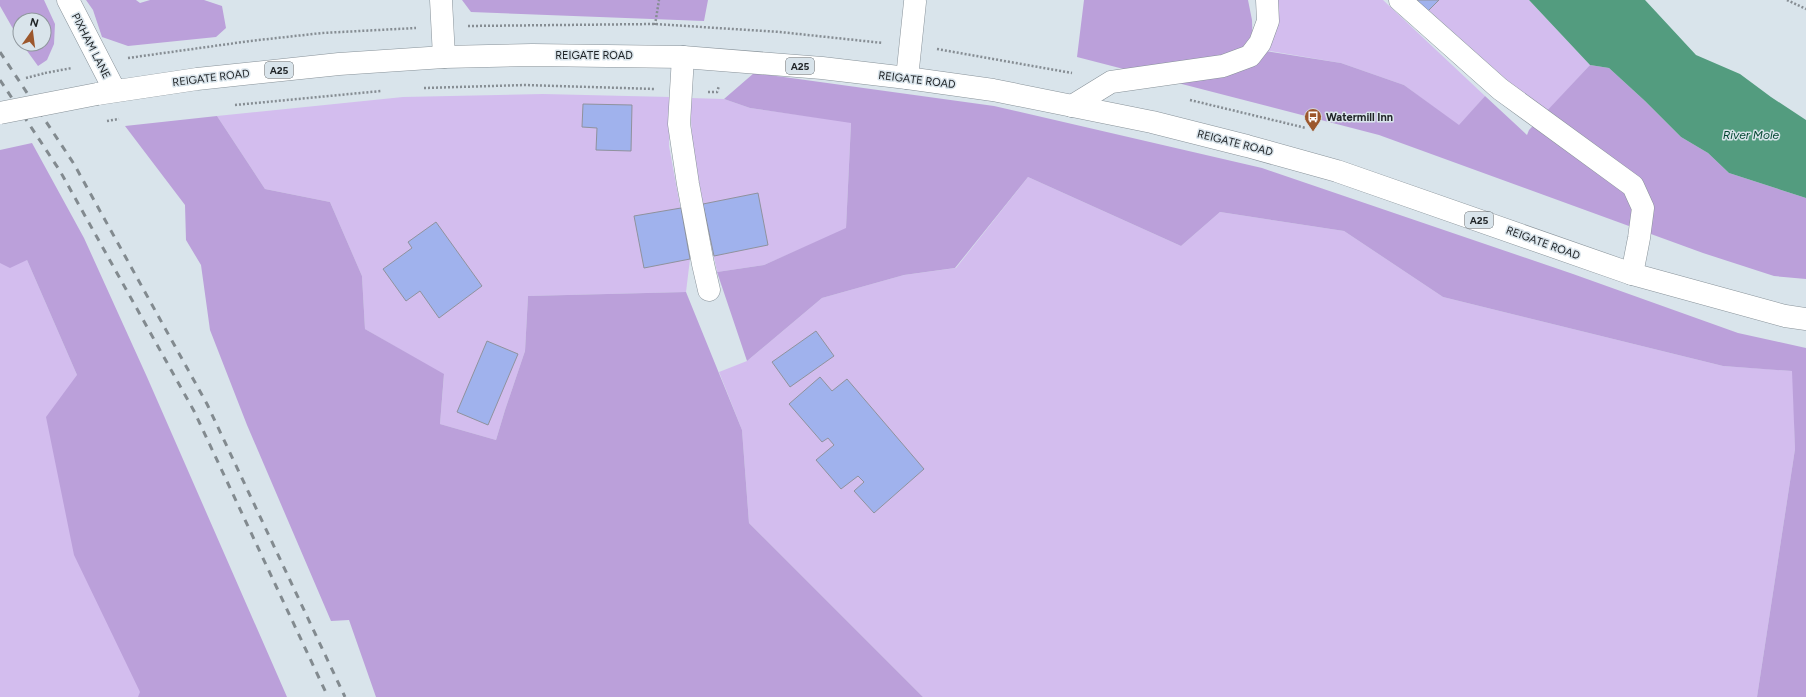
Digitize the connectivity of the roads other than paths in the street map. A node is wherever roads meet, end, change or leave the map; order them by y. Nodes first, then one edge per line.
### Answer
1 (68, 0) edge
2 (441, 0) edge
3 (1267, 0) edge
4 (1400, 0) edge
5 (915, 2) dead end
6 (444, 57) junction
7 (683, 57) junction
8 (907, 78) junction
9 (106, 92) junction
10 (1072, 106) junction
11 (0, 113) edge
12 (1632, 274) junction
13 (709, 290) dead end
14 (1806, 319) edge

1 - 9 main road, PIXHAM LANE
2 - 6 main road
3 - 10 main road
4 - 12 main road
5 - 8 main road
6 - 7 main road, REIGATE ROAD / A25
6 - 9 main road, REIGATE ROAD / A25
7 - 8 main road, REIGATE ROAD / A25
7 - 13 main road
8 - 10 main road, REIGATE ROAD / A25
9 - 11 main road, REIGATE ROAD / A25, bridge
10 - 12 main road, REIGATE ROAD / A25
12 - 14 main road, REIGATE ROAD / A25

